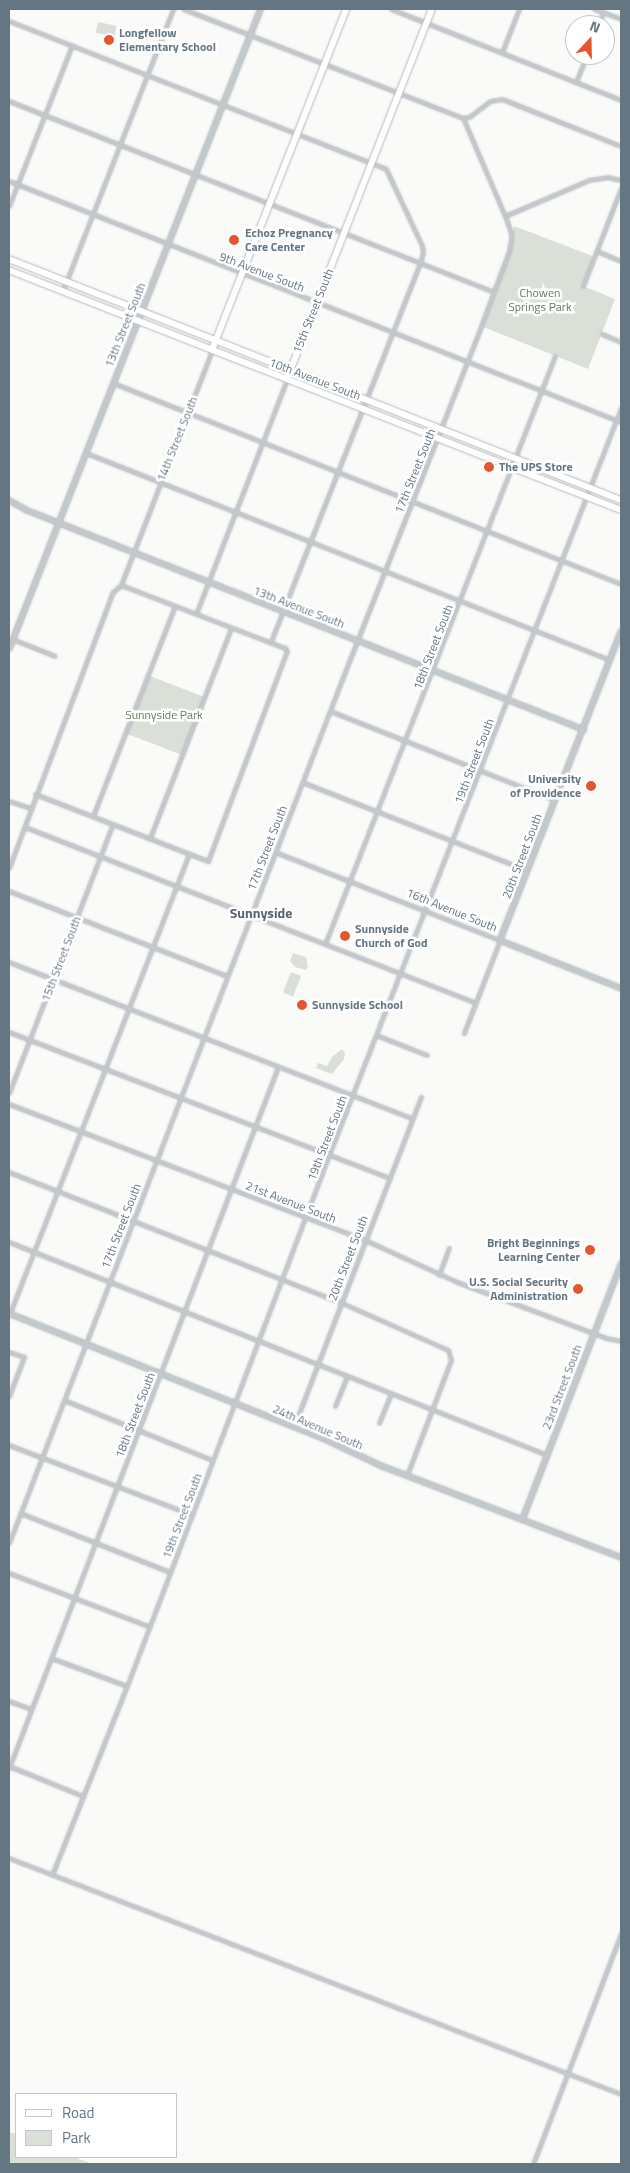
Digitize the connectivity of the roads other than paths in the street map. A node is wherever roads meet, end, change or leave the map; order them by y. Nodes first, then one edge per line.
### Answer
1 (172, 9) edge
2 (184, 9) edge
3 (260, 9) edge
4 (346, 9) edge
5 (391, 9) edge
6 (432, 9) edge
7 (519, 9) edge
8 (594, 9) edge
9 (604, 12) junction
10 (603, 15) edge
11 (621, 19) edge
12 (9, 21) edge
13 (426, 23) junction
14 (250, 34) junction
15 (72, 45) junction
16 (502, 52) junction
17 (324, 64) junction
18 (583, 65) edge
19 (147, 74) junction
20 (576, 82) junction
21 (399, 93) junction
22 (621, 100) edge
23 (9, 101) edge
24 (222, 104) junction
25 (45, 115) junction
26 (463, 118) junction
27 (297, 134) junction
28 (120, 145) junction
29 (621, 146) edge
30 (372, 163) junction
31 (195, 174) junction
32 (621, 180) edge
33 (9, 181) edge
34 (17, 185) junction
35 (621, 188) edge
36 (269, 203) junction
37 (9, 206) edge
38 (92, 214) junction
39 (505, 216) junction
40 (344, 233) junction
41 (167, 244) junction
42 (597, 251) junction
43 (9, 259) edge
44 (621, 261) edge
45 (420, 263) junction
46 (9, 270) edge
47 (242, 273) junction
48 (66, 282) junction
49 (583, 286) dead end
50 (63, 290) junction
51 (494, 292) junction
52 (317, 302) junction
53 (141, 311) junction
54 (137, 320) junction
55 (392, 332) junction
56 (602, 334) dead end
57 (215, 340) junction
58 (621, 342) edge
59 (212, 350) junction
60 (555, 356) dead end
61 (467, 362) junction
62 (290, 370) junction
63 (287, 378) junction
64 (112, 383) junction
65 (542, 390) junction
66 (366, 399) junction
67 (362, 408) junction
68 (621, 408) edge
69 (188, 413) junction
70 (616, 420) junction
71 (621, 422) edge
72 (441, 429) junction
73 (437, 438) junction
74 (262, 443) junction
75 (85, 453) junction
76 (516, 458) junction
77 (513, 467) junction
78 (338, 473) junction
79 (160, 483) junction
80 (590, 488) junction
81 (587, 496) junction
82 (9, 500) edge
83 (621, 500) edge
84 (412, 502) junction
85 (621, 510) edge
86 (235, 512) junction
87 (58, 523) junction
88 (488, 532) junction
89 (310, 542) junction
90 (133, 552) junction
91 (562, 561) junction
92 (385, 571) junction
93 (208, 582) junction
94 (621, 584) edge
95 (121, 586) junction
96 (460, 602) junction
97 (175, 606) junction
98 (283, 612) junction
99 (196, 614) junction
100 (231, 628) junction
101 (535, 630) junction
102 (621, 631) edge
103 (12, 640) junction
104 (357, 641) junction
105 (271, 642) junction
106 (9, 648) edge
107 (55, 656) dead end
108 (610, 660) junction
109 (432, 671) junction
110 (507, 700) junction
111 (330, 711) junction
112 (583, 729) junction
113 (405, 742) junction
114 (480, 770) junction
115 (302, 782) junction
116 (35, 794) junction
117 (555, 800) junction
118 (9, 801) edge
119 (31, 808) junction
120 (377, 811) junction
121 (93, 816) junction
122 (113, 824) junction
123 (25, 827) junction
124 (150, 838) junction
125 (453, 841) junction
126 (275, 852) junction
127 (189, 854) junction
128 (100, 857) junction
129 (9, 868) edge
130 (527, 870) junction
131 (350, 881) junction
132 (176, 886) junction
133 (9, 891) edge
134 (425, 910) junction
135 (250, 915) junction
136 (77, 918) junction
137 (500, 940) junction
138 (326, 944) junction
139 (152, 947) junction
140 (9, 962) edge
141 (401, 974) junction
142 (227, 976) junction
143 (53, 979) junction
144 (621, 988) edge
145 (476, 1004) junction
146 (128, 1008) junction
147 (9, 1032) edge
148 (464, 1033) dead end
149 (376, 1035) junction
150 (203, 1038) junction
151 (29, 1040) junction
152 (427, 1055) dead end
153 (278, 1067) junction
154 (104, 1069) junction
155 (9, 1093) edge
156 (352, 1096) junction
157 (421, 1097) dead end
158 (179, 1099) junction
159 (9, 1104) edge
160 (413, 1119) junction
161 (254, 1127) junction
162 (81, 1130) junction
163 (329, 1155) junction
164 (156, 1159) junction
165 (9, 1172) edge
166 (390, 1178) junction
167 (232, 1188) junction
168 (57, 1192) junction
169 (305, 1217) junction
170 (132, 1221) junction
171 (365, 1240) junction
172 (9, 1242) edge
173 (449, 1248) dead end
174 (208, 1250) junction
175 (34, 1252) junction
176 (621, 1263) edge
177 (439, 1275) junction
178 (282, 1280) junction
179 (108, 1282) junction
180 (342, 1303) junction
181 (184, 1312) junction
182 (9, 1313) edge
183 (594, 1334) junction
184 (259, 1341) junction
185 (621, 1341) edge
186 (85, 1343) junction
187 (9, 1352) edge
188 (318, 1364) junction
189 (160, 1373) junction
190 (347, 1376) junction
191 (391, 1393) junction
192 (9, 1396) edge
193 (64, 1400) junction
194 (235, 1403) junction
195 (335, 1406) dead end
196 (433, 1409) junction
197 (379, 1423) dead end
198 (294, 1426) junction
199 (139, 1429) junction
200 (9, 1446) edge
201 (547, 1454) junction
202 (41, 1458) junction
203 (212, 1460) junction
204 (407, 1475) junction
205 (116, 1487) junction
206 (20, 1513) junction
207 (192, 1516) junction
208 (522, 1519) junction
209 (95, 1542) junction
210 (9, 1543) edge
211 (621, 1557) edge
212 (170, 1572) junction
213 (9, 1573) edge
214 (74, 1599) junction
215 (148, 1626) junction
216 (51, 1658) junction
217 (127, 1686) junction
218 (9, 1701) edge
219 (31, 1709) junction
220 (9, 1767) edge
221 (83, 1796) junction
222 (9, 1858) edge
223 (52, 1875) junction
224 (621, 1933) edge
225 (568, 2073) junction
226 (621, 2094) edge
227 (533, 2164) edge

1 - 19 street
2 - 14 street
3 - 14 street, 13th Street South
4 - 17 main road, 14th Street South
5 - 13 street
6 - 13 main road, 15th Street South
7 - 16 street
8 - 9 street
9 - 10 street
9 - 11 street
12 - 15 street
13 - 16 street
13 - 21 main road, 15th Street South
14 - 17 street
14 - 24 street, 13th Street South
15 - 19 street
15 - 25 street
16 - 20 street
17 - 21 street
17 - 27 main road, 14th Street South
18 - 20 street
19 - 24 street
19 - 28 street
20 - 22 street
21 - 26 street
21 - 30 main road, 15th Street South
23 - 25 street
24 - 27 street
24 - 31 street, 13th Street South
25 - 28 street
25 - 34 street
26 - 29 street
26 - 39 street, 17th Street South
27 - 30 street
27 - 36 main road, 14th Street South
28 - 31 street
28 - 38 street
30 - 40 main road, 15th Street South
30 - 45 street
31 - 36 street
31 - 41 street, 13th Street South
32 - 39 street
33 - 34 street, 9th Avenue South
34 - 37 street
34 - 38 street, 9th Avenue South
35 - 42 street
36 - 40 street
36 - 47 main road, 14th Street South
38 - 41 street, 9th Avenue South
38 - 48 street
39 - 51 street, 17th Street South
40 - 45 street
40 - 52 main road, 15th Street South
41 - 47 street, 9th Avenue South
41 - 53 street, 13th Street South
42 - 44 street
42 - 49 street
43 - 48 main road, 10th Avenue South
45 - 51 street
45 - 55 street
46 - 50 main road, 10th Avenue South
47 - 52 street, 9th Avenue South
47 - 57 main road, 14th Street South
48 - 50 street
48 - 53 main road, 10th Avenue South
50 - 54 main road, 10th Avenue South
51 - 61 street, 17th Street South
52 - 55 street, 9th Avenue South
52 - 62 main road, 15th Street South
53 - 54 street, 13th Street South
53 - 57 main road, 10th Avenue South
54 - 59 main road, 10th Avenue South
54 - 64 street, 13th Street South
55 - 61 street, 9th Avenue South
55 - 66 street
56 - 58 street
57 - 59 main road, 14th Street South
57 - 62 main road, 10th Avenue South
59 - 63 main road, 10th Avenue South
59 - 69 street, 14th Street South
60 - 65 street, 18th Street South
61 - 65 street, 9th Avenue South
61 - 72 street, 17th Street South
62 - 63 main road, 15th Street South
62 - 66 main road, 10th Avenue South
63 - 67 main road, 10th Avenue South
63 - 74 street, 15th Street South
64 - 69 street
64 - 75 street, 13th Street South
65 - 70 street, 9th Avenue South
65 - 76 street, 18th Street South
66 - 67 street
66 - 72 main road, 10th Avenue South
67 - 73 main road, 10th Avenue South
67 - 78 street
68 - 70 street, 19th Street South
69 - 74 street
69 - 79 street, 14th Street South
70 - 71 street, 9th Avenue South
70 - 80 street, 19th Street South
72 - 73 street, 17th Street South
72 - 76 main road, 10th Avenue South
73 - 77 main road, 10th Avenue South
73 - 84 street, 17th Street South
74 - 78 street
74 - 86 street, 15th Street South
75 - 79 street
75 - 87 street, 13th Street South
76 - 77 street, 18th Street South
76 - 80 main road, 10th Avenue South
77 - 81 main road, 10th Avenue South
77 - 88 street, 18th Street South
78 - 84 street
78 - 89 street
79 - 86 street
79 - 90 street, 14th Street South
80 - 81 street, 19th Street South
80 - 83 main road, 10th Avenue South
81 - 85 main road, 10th Avenue South
81 - 91 street, 19th Street South
82 - 87 street, 13th Avenue South
84 - 88 street
84 - 92 street, 17th Street South
86 - 89 street
86 - 93 street, 15th Street South
87 - 90 street, 13th Avenue South
87 - 103 street, 13th Street South
88 - 91 street
88 - 96 street, 18th Street South
89 - 92 street
89 - 98 street
90 - 93 street, 13th Avenue South
90 - 95 street, 14th Street South
91 - 94 street
91 - 101 street, 19th Street South
92 - 96 street
92 - 104 street, 17th Street South
93 - 98 street, 13th Avenue South
93 - 99 street, 15th Street South
95 - 97 street
95 - 116 street, 14th Street South
96 - 101 street
96 - 109 street, 18th Street South
97 - 99 street
97 - 121 street
98 - 104 street, 13th Avenue South
98 - 105 street
99 - 100 street
100 - 105 street
100 - 124 street
101 - 108 street
101 - 110 street, 19th Street South
102 - 108 street, 20th Street South
103 - 106 street, 13th Street South
103 - 107 street
104 - 109 street, 13th Avenue South
104 - 111 street, 17th Street South
105 - 127 street
108 - 112 street, 20th Street South
109 - 110 street, 13th Avenue South
109 - 113 street, 18th Street South
110 - 112 street, 13th Avenue South
110 - 114 street, 19th Street South
111 - 113 street
111 - 115 street, 17th Street South
112 - 117 street, 20th Street South
113 - 114 street
113 - 120 street, 18th Street South
114 - 117 street
114 - 125 street, 19th Street South
115 - 120 street
115 - 126 street, 17th Street South
116 - 119 street, 14th Street South
116 - 121 street
117 - 130 street, 20th Street South
118 - 119 street
119 - 123 street, 14th Street South
120 - 125 street
120 - 131 street, 18th Street South
121 - 122 street
122 - 124 street
122 - 128 street, 15th Street South
123 - 128 street
123 - 129 street, 14th Street South
124 - 127 street
125 - 130 street
125 - 134 street, 19th Street South
126 - 131 street, 16th Avenue South
126 - 135 street, 17th Street South
127 - 132 street
128 - 132 street
128 - 136 street, 15th Street South
130 - 137 street, 20th Street South
131 - 134 street, 16th Avenue South
131 - 138 street, 18th Street South
132 - 135 street
132 - 139 street
133 - 136 street
134 - 137 street, 16th Avenue South
134 - 141 street, 19th Street South
135 - 138 street
135 - 142 street, 17th Street South
136 - 139 street
136 - 143 street, 15th Street South
137 - 144 street, 16th Avenue South
137 - 145 street, 20th Street South
138 - 141 street
139 - 142 street
139 - 146 street
140 - 143 street
141 - 145 street
141 - 149 street, 19th Street South
142 - 150 street, 17th Street South
143 - 146 street
143 - 151 street, 15th Street South
145 - 148 street, 20th Street South
146 - 150 street
146 - 154 street
147 - 151 street
149 - 152 street
149 - 156 street, 19th Street South
150 - 153 street
150 - 158 street, 17th Street South
151 - 154 street
151 - 155 street, 15th Street South
153 - 156 street
153 - 161 street, 18th Street South
154 - 158 street
154 - 162 street
156 - 160 street
156 - 163 street, 19th Street South
157 - 160 street, 20th Street South
158 - 161 street
158 - 164 street, 17th Street South
159 - 162 street, 21st Avenue South
160 - 166 street, 20th Street South
161 - 163 street
161 - 167 street, 18th Street South
162 - 164 street, 21st Avenue South
162 - 168 street
163 - 166 street
163 - 169 street, 19th Street South
164 - 167 street, 21st Avenue South
164 - 170 street, 17th Street South
165 - 168 street
166 - 171 street, 20th Street South
167 - 169 street, 21st Avenue South
167 - 174 street, 18th Street South
168 - 170 street
168 - 175 street
169 - 171 street, 21st Avenue South
169 - 178 street, 19th Street South
170 - 174 street
170 - 179 street, 17th Street South
171 - 177 street, 21st Avenue South
171 - 180 street, 20th Street South
172 - 175 street
173 - 177 street
174 - 178 street
174 - 181 street, 18th Street South
175 - 179 street
175 - 182 street
176 - 183 street, 23rd Street South
177 - 183 street, 21st Avenue South
178 - 180 street
178 - 184 street, 19th Street South
179 - 181 street
179 - 186 street, 17th Street South
180 - 188 street, 20th Street South
180 - 196 street
181 - 184 street
181 - 189 street, 18th Street South
182 - 186 street, 24th Avenue South
183 - 185 street, 21st Avenue South
183 - 201 street, 23rd Street South
184 - 188 street
184 - 194 street, 19th Street South
186 - 189 street, 24th Avenue South
186 - 193 street, 17th Street South
187 - 192 street
188 - 190 street
188 - 198 street, 20th Street South
189 - 194 street, 24th Avenue South
189 - 199 street, 18th Street South
190 - 191 street
190 - 195 street
191 - 196 street
191 - 197 street
193 - 199 street
193 - 202 street, 17th Street South
194 - 198 street, 24th Avenue South
194 - 203 street, 19th Street South
196 - 201 street
196 - 204 street
198 - 204 street, 24th Avenue South
199 - 203 street
199 - 205 street, 18th Street South
200 - 202 street
201 - 208 street, 23rd Street South
202 - 205 street
202 - 206 street, 17th Street South
203 - 207 street, 19th Street South
204 - 208 street, 24th Avenue South
205 - 207 street
205 - 209 street, 18th Street South
206 - 209 street
206 - 210 street, 17th Street South
207 - 212 street, 19th Street South
208 - 211 street, 24th Avenue South
209 - 212 street
209 - 214 street, 18th Street South
212 - 215 street, 19th Street South
213 - 214 street
214 - 215 street
214 - 216 street, 18th Street South
215 - 217 street, 19th Street South
216 - 217 street
216 - 219 street, 18th Street South
217 - 221 street, 19th Street South
218 - 219 street
219 - 220 street, 18th Street South
220 - 221 street
221 - 223 street, 19th Street South
222 - 223 street
223 - 225 street
224 - 225 street
225 - 226 street
225 - 227 street

